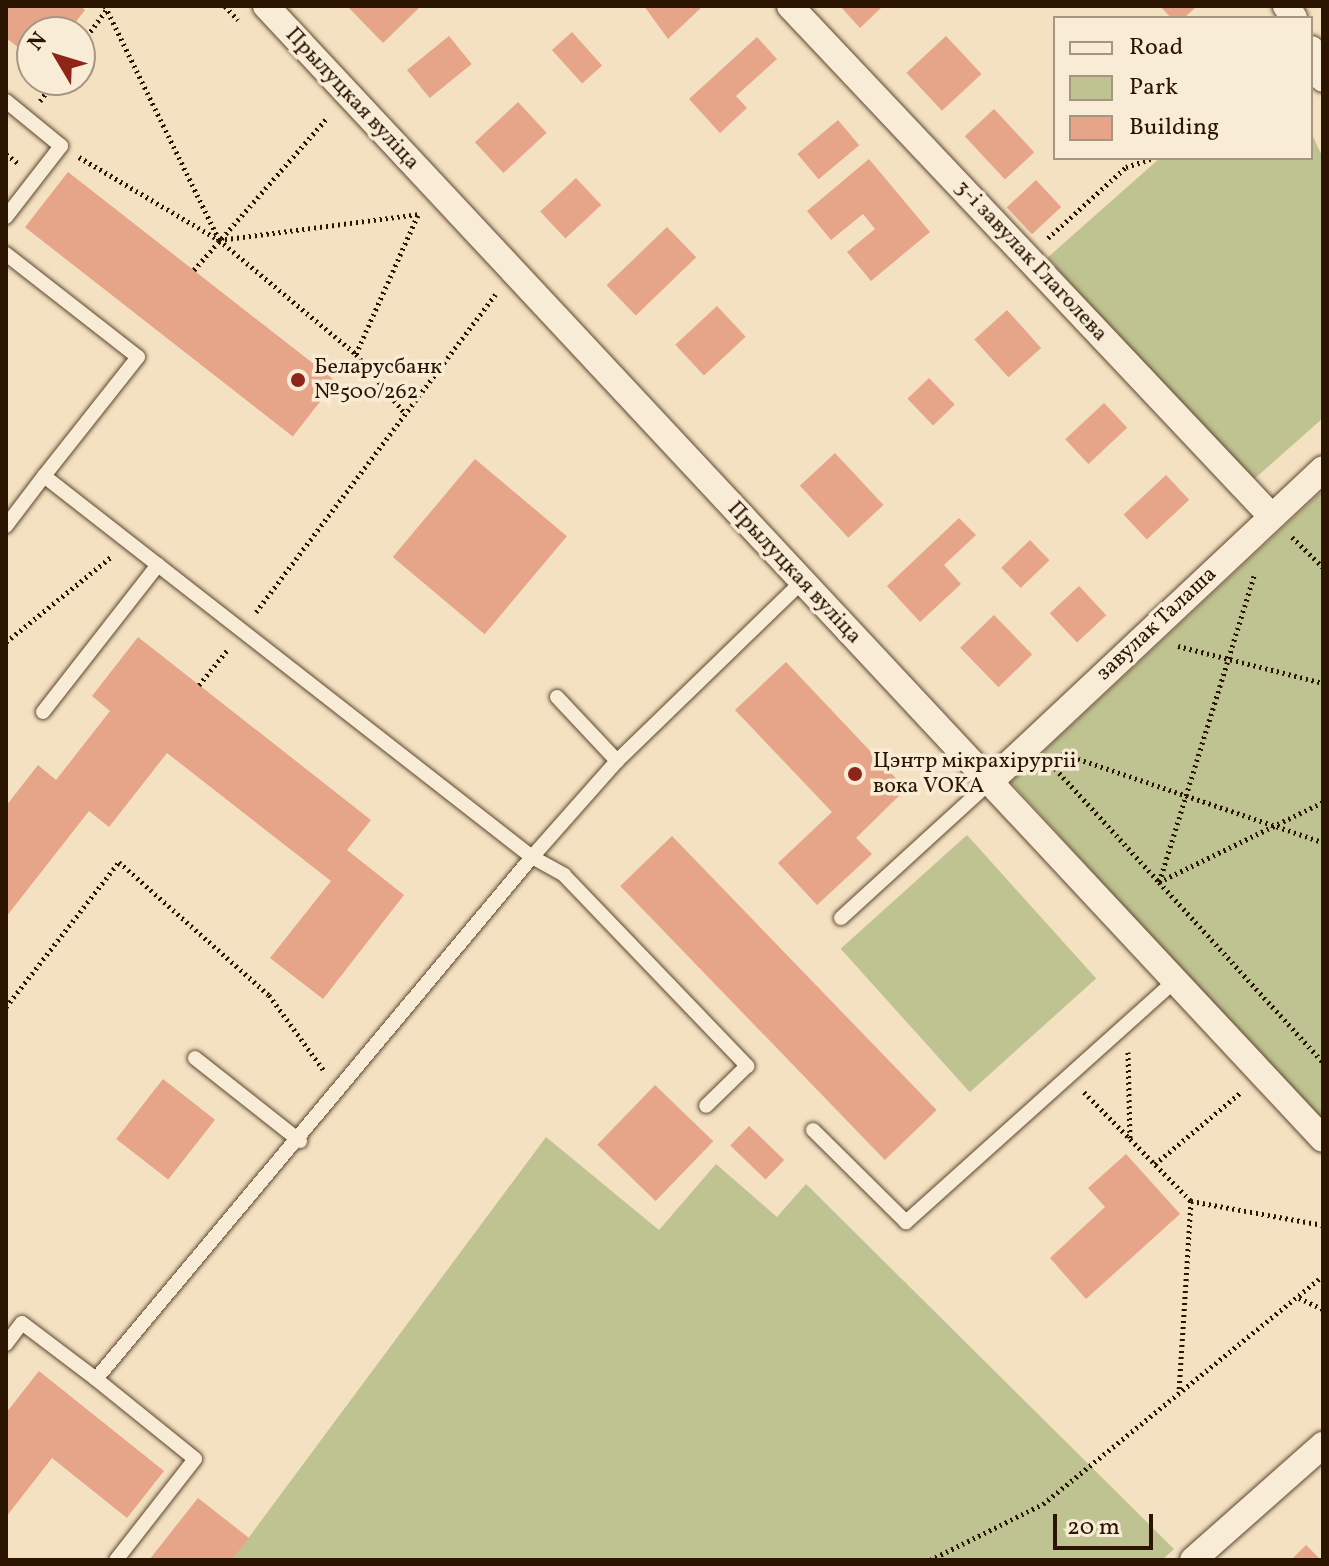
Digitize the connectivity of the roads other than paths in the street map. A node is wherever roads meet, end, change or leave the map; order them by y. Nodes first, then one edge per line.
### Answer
1 (266, 6) edge
2 (790, 6) edge
3 (1313, 54) edge
4 (1323, 79) edge
5 (6, 101) edge
6 (6, 217) edge
7 (6, 254) edge
8 (1323, 469) edge
9 (44, 476) junction
10 (1272, 517) junction
11 (6, 526) edge
12 (158, 565) junction
13 (802, 582) junction
14 (557, 697) dead end
15 (43, 712) dead end
16 (617, 761) junction
17 (992, 780) junction
18 (532, 857) junction
19 (841, 918) dead end
20 (1177, 979) junction
21 (195, 1058) dead end
22 (706, 1106) dead end
23 (813, 1130) dead end
24 (1323, 1139) edge
25 (300, 1141) junction
26 (6, 1344) edge
27 (96, 1379) junction
28 (1323, 1445) edge
29 (1195, 1559) edge
30 (116, 1560) edge

1 - 13 street, Прылуцкая вуліца
2 - 10 street, 3-і завулак Глаголева
3 - 4 street
5 - 6 lane
7 - 9 lane
8 - 10 street, завулак Талаша
9 - 11 lane
9 - 12 lane
10 - 17 street, завулак Талаша
12 - 15 lane
12 - 18 lane
13 - 16 lane
13 - 17 street, Прылуцкая вуліца
14 - 16 lane
16 - 18 lane
17 - 19 lane
17 - 20 street, Прылуцкая вуліца
18 - 22 lane
18 - 25 lane
20 - 23 lane
20 - 24 street, Прылуцкая вуліца
21 - 25 lane
25 - 27 lane
26 - 27 lane
27 - 30 lane
28 - 29 street

